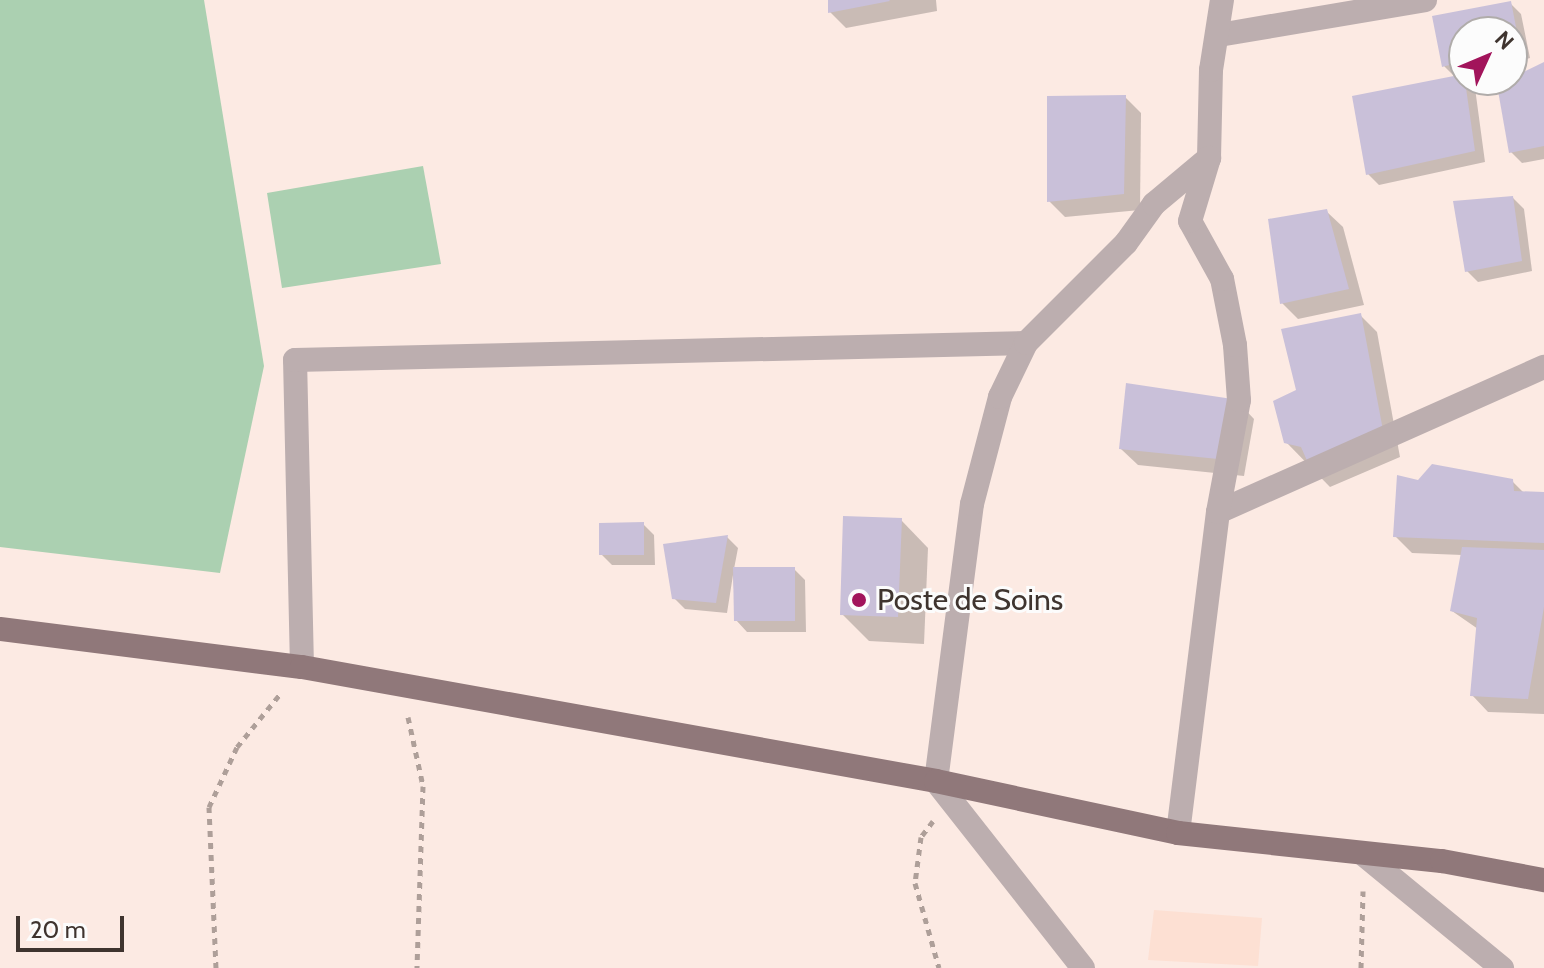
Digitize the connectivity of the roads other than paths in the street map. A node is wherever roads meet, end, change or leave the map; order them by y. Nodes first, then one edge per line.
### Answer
1 (1222, 0) edge
2 (1425, 0) edge
3 (1219, 35) junction
4 (1209, 158) junction
5 (1026, 343) junction
6 (1544, 367) edge
7 (1218, 512) junction
8 (0, 629) edge
9 (302, 667) junction
10 (936, 781) junction
11 (1178, 833) junction
12 (1363, 854) junction
13 (1544, 880) edge
14 (1083, 968) edge
15 (1502, 968) edge

1 - 3 street
2 - 3 street
3 - 4 street
4 - 5 street
4 - 7 street
5 - 9 street
5 - 10 street
6 - 7 street
7 - 11 street
8 - 9 main road
9 - 10 main road
10 - 11 main road
10 - 14 street
11 - 12 main road
12 - 13 main road
12 - 15 street

